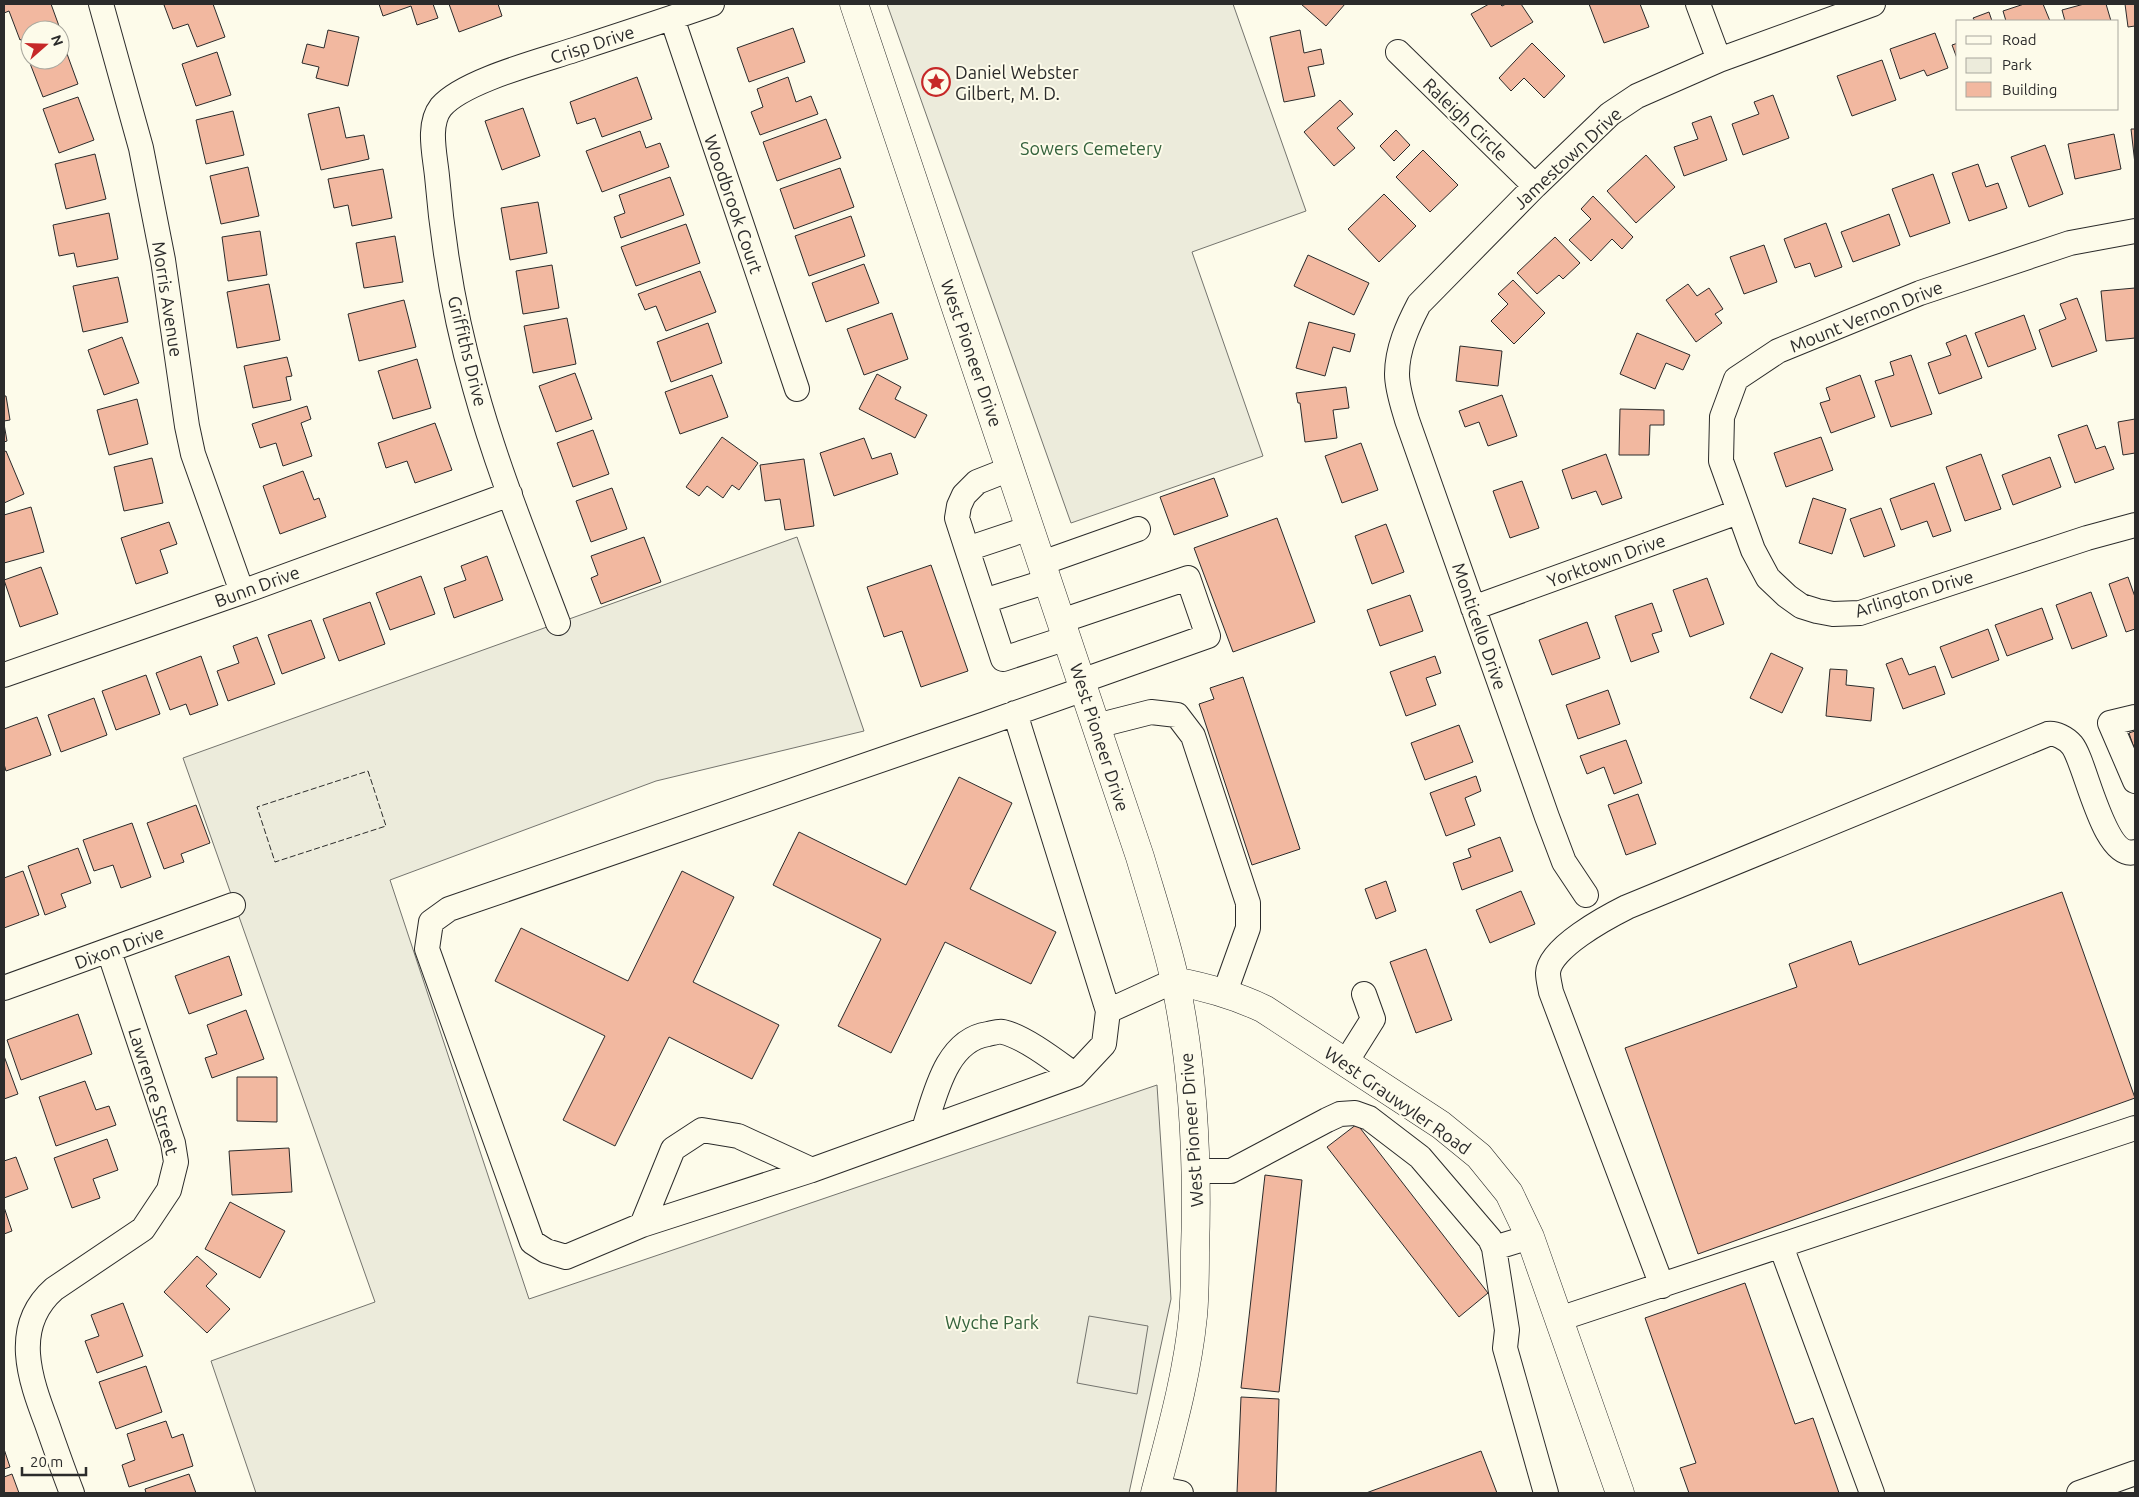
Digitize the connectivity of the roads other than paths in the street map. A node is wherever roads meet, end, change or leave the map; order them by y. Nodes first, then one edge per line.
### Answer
1 (101, 4) edge
2 (712, 4) edge
3 (854, 4) edge
4 (1698, 4) edge
5 (1873, 4) edge
6 (672, 18) junction
7 (1398, 52) dead end
8 (1719, 60) junction
9 (472, 87) joint
10 (1535, 186) junction
11 (2135, 231) edge
12 (1400, 350) joint
13 (797, 389) dead end
14 (1010, 469) junction
15 (510, 494) junction
16 (1738, 512) junction
17 (2135, 525) edge
18 (1030, 528) junction
19 (1138, 530) dead end
20 (967, 549) junction
21 (1045, 572) junction
22 (242, 592) junction
23 (984, 601) junction
24 (1473, 608) junction
25 (558, 623) dead end
26 (1064, 629) junction
27 (4, 675) edge
28 (1082, 685) junction
29 (1015, 713) junction
30 (2135, 717) edge
31 (1096, 726) junction
32 (2135, 781) edge
33 (2135, 852) edge
34 (1586, 895) dead end
35 (233, 905) dead end
36 (108, 951) junction
37 (1174, 981) junction
38 (4, 988) edge
39 (1225, 992) junction
40 (1364, 994) dead end
41 (1108, 1011) junction
42 (1346, 1062) junction
43 (1075, 1075) junction
44 (2135, 1128) edge
45 (924, 1130) junction
46 (812, 1170) junction
47 (1196, 1171) junction
48 (642, 1225) junction
49 (1530, 1237) junction
50 (1781, 1246) junction
51 (1494, 1248) junction
52 (1662, 1286) junction
53 (1559, 1319) junction
54 (2135, 1473) edge
55 (1164, 1491) edge
56 (72, 1493) edge
57 (1546, 1493) edge
58 (1620, 1493) edge
59 (1872, 1493) edge
60 (2079, 1493) edge

1 - 22 street, Morris Avenue
2 - 6 street, Crisp Drive
3 - 14 main road, West Pioneer Drive
4 - 8 street
5 - 8 street, Jamestown Drive
6 - 9 street, Crisp Drive
6 - 13 street, Woodbrook Court
7 - 10 street, Raleigh Circle
8 - 10 street, Jamestown Drive
9 - 15 street, Griffiths Drive
10 - 12 street, Jamestown Drive
11 - 16 street, Mount Vernon Drive
12 - 24 street, Monticello Drive
14 - 18 main road, West Pioneer Drive
14 - 20 street
15 - 22 street, Bunn Drive
15 - 25 street, Griffiths Drive
16 - 17 street, Arlington Drive
16 - 24 street, Yorktown Drive
18 - 20 street
18 - 21 main road, West Pioneer Drive
19 - 21 street
20 - 23 street
21 - 23 street
21 - 26 main road, West Pioneer Drive
22 - 27 street, Bunn Drive
23 - 26 street
24 - 34 street, Monticello Drive
26 - 28 main road, West Pioneer Drive
26 - 28 street
28 - 29 street
28 - 31 main road, West Pioneer Drive
29 - 41 street
29 - 48 street
30 - 32 street
31 - 37 main road, West Pioneer Drive
31 - 39 street
33 - 52 street
35 - 36 street, Dixon Drive
36 - 38 street, Dixon Drive
36 - 56 street, Lawrence Street
37 - 39 main road, West Grauwyler Road
37 - 41 street
37 - 47 main road, West Pioneer Drive
39 - 42 main road, West Grauwyler Road
40 - 42 street
41 - 43 street
42 - 49 main road, West Grauwyler Road
43 - 45 street
43 - 45 street
44 - 50 street
45 - 46 street
46 - 48 street
46 - 48 street
47 - 51 street
47 - 55 main road, West Pioneer Drive
49 - 51 street
49 - 53 main road, West Grauwyler Road
50 - 52 street
50 - 59 street
51 - 57 street
52 - 53 street
53 - 58 main road, West Grauwyler Road
54 - 60 street

